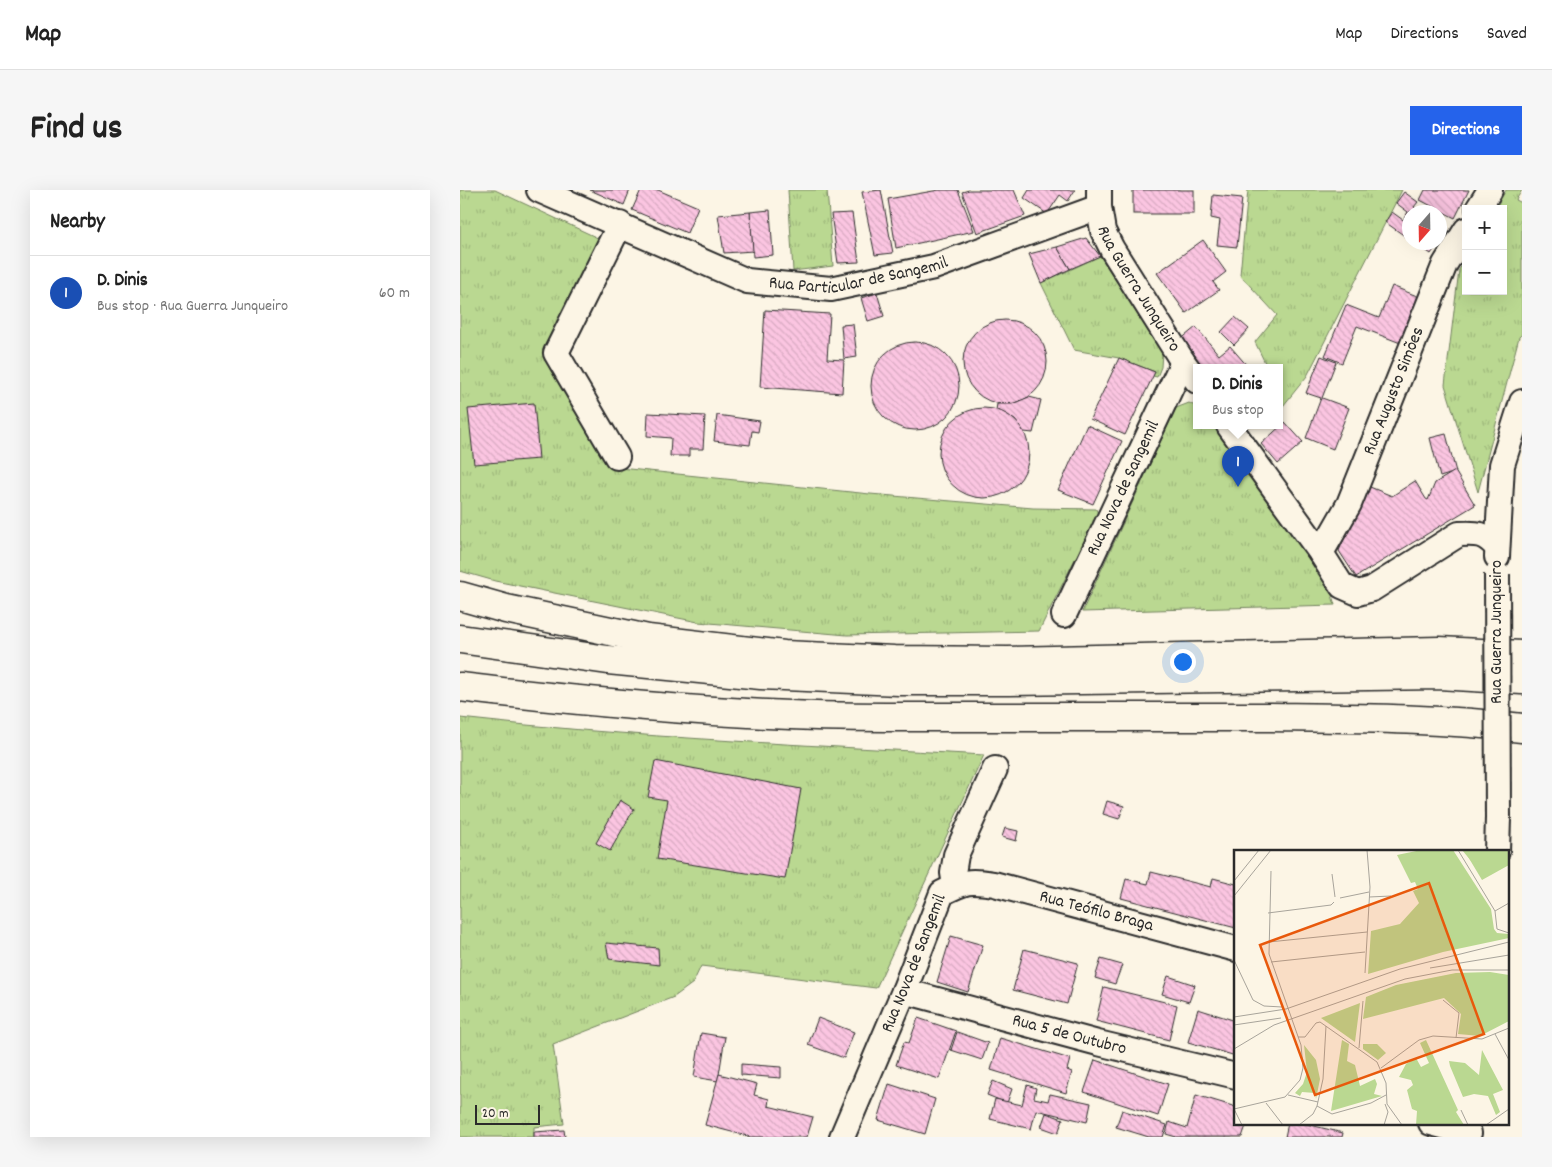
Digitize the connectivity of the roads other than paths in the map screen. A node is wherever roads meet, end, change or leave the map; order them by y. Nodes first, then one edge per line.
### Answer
1 (539, 190) edge
2 (1490, 190) edge
3 (1099, 199) edge
4 (1481, 205) edge
5 (620, 224) junction
6 (1462, 236) edge
7 (1183, 362) junction
8 (1193, 376) edge
9 (1522, 402) edge
10 (1231, 429) edge
11 (616, 456) dead end
12 (1497, 547) junction
13 (1321, 553) junction
14 (460, 596) edge
15 (1064, 615) dead end
16 (460, 639) edge
17 (1522, 655) edge
18 (1522, 680) edge
19 (460, 687) edge
20 (1375, 718) junction
21 (1522, 728) edge
22 (1522, 746) edge
23 (995, 769) dead end
24 (1497, 850) edge
25 (955, 886) junction
26 (1234, 948) edge
27 (904, 991) junction
28 (1234, 1076) edge
29 (1436, 1124) edge
30 (1470, 1131) edge
31 (842, 1137) edge

1 - 5 street, Rua Particular de Sangemil
2 - 4 street
3 - 5 street, Rua Particular de Sangemil
3 - 7 street, Rua Guerra Junqueiro
5 - 11 street
6 - 13 street, Rua Augusto Simões
7 - 8 street, Rua Guerra Junqueiro
7 - 15 street, Rua Nova de Sangemil
9 - 12 street
10 - 13 street, Rua Guerra Junqueiro
12 - 13 street, Rua Guerra Junqueiro
12 - 24 street, Rua Guerra Junqueiro, bridge
14 - 17 highway
16 - 18 highway
19 - 20 highway
20 - 21 highway
20 - 22 highway
23 - 25 street, Rua Nova de Sangemil
25 - 26 street, Rua Teófilo Braga
25 - 27 street, Rua Nova de Sangemil
27 - 28 street, Rua 5 de Outubro
27 - 31 street, Rua Nova de Sangemil
29 - 30 street

